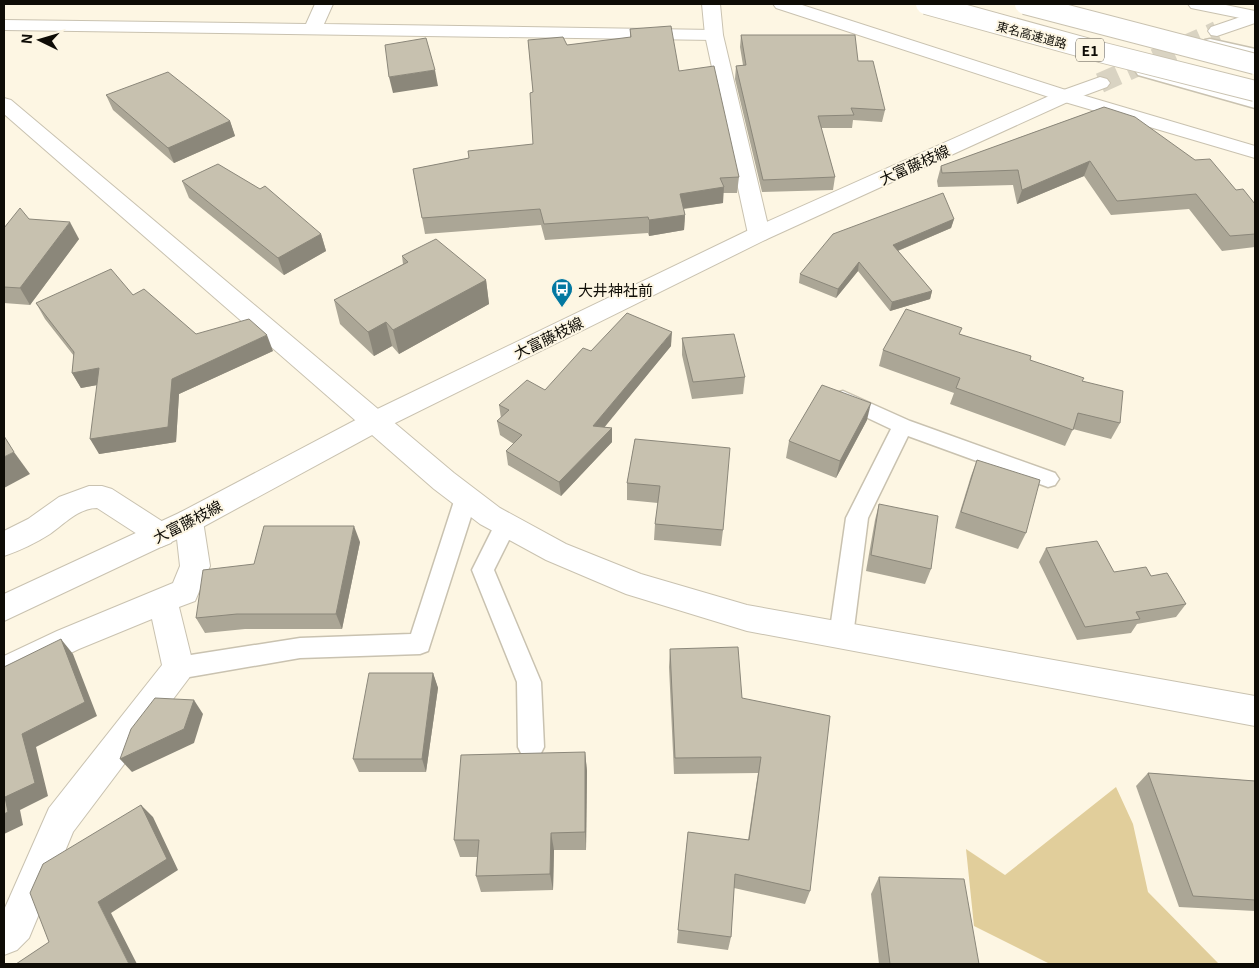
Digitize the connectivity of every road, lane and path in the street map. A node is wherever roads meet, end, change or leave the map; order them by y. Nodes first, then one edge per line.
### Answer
1 (324, 4) edge
2 (711, 4) edge
3 (782, 4) edge
4 (926, 4) edge
5 (1026, 4) edge
6 (1197, 4) edge
7 (1255, 17) edge
8 (4, 25) edge
9 (1002, 26) junction
10 (313, 28) junction
11 (1217, 31) tunnel mouth
12 (714, 35) junction
13 (1255, 53) edge
14 (1255, 64) edge
15 (1100, 83) tunnel mouth
16 (1255, 91) edge
17 (1065, 96) junction
18 (4, 104) edge
19 (1255, 104) edge
20 (1255, 152) edge
21 (759, 234) junction
22 (836, 395) edge
23 (376, 421) junction
24 (903, 426) junction
25 (1048, 479) dead end
26 (466, 498) junction
27 (189, 521) junction
28 (506, 524) junction
29 (161, 535) junction
30 (4, 544) edge
31 (163, 601) junction
32 (4, 608) edge
33 (841, 636) junction
34 (178, 668) junction
35 (4, 671) edge
36 (1255, 711) edge
37 (531, 747) dead end
38 (4, 937) edge

1 - 10 main road
2 - 12 main road
3 - 17 main road
4 - 9 main road, 東名高速道路 / E1, bridge
5 - 13 lane
5 - 14 main road, 東名高速道路 / E1, bridge
6 - 7 main road
7 - 11 main road
8 - 10 main road
9 - 16 main road, 東名高速道路 / E1, bridge
9 - 19 lane
10 - 12 main road
12 - 21 main road
15 - 17 main road, 大富藤枝線
17 - 20 main road
17 - 21 main road, 大富藤枝線
18 - 23 main road
21 - 23 main road, 大富藤枝線
22 - 24 lane
23 - 26 main road
23 - 27 main road, 大富藤枝線
24 - 25 lane
24 - 33 lane
26 - 28 main road
26 - 34 lane
27 - 29 main road, 大富藤枝線
27 - 31 main road
28 - 33 main road
28 - 37 lane
29 - 30 main road
29 - 32 main road, 大富藤枝線
31 - 34 main road
31 - 35 main road
33 - 36 main road
34 - 38 main road

